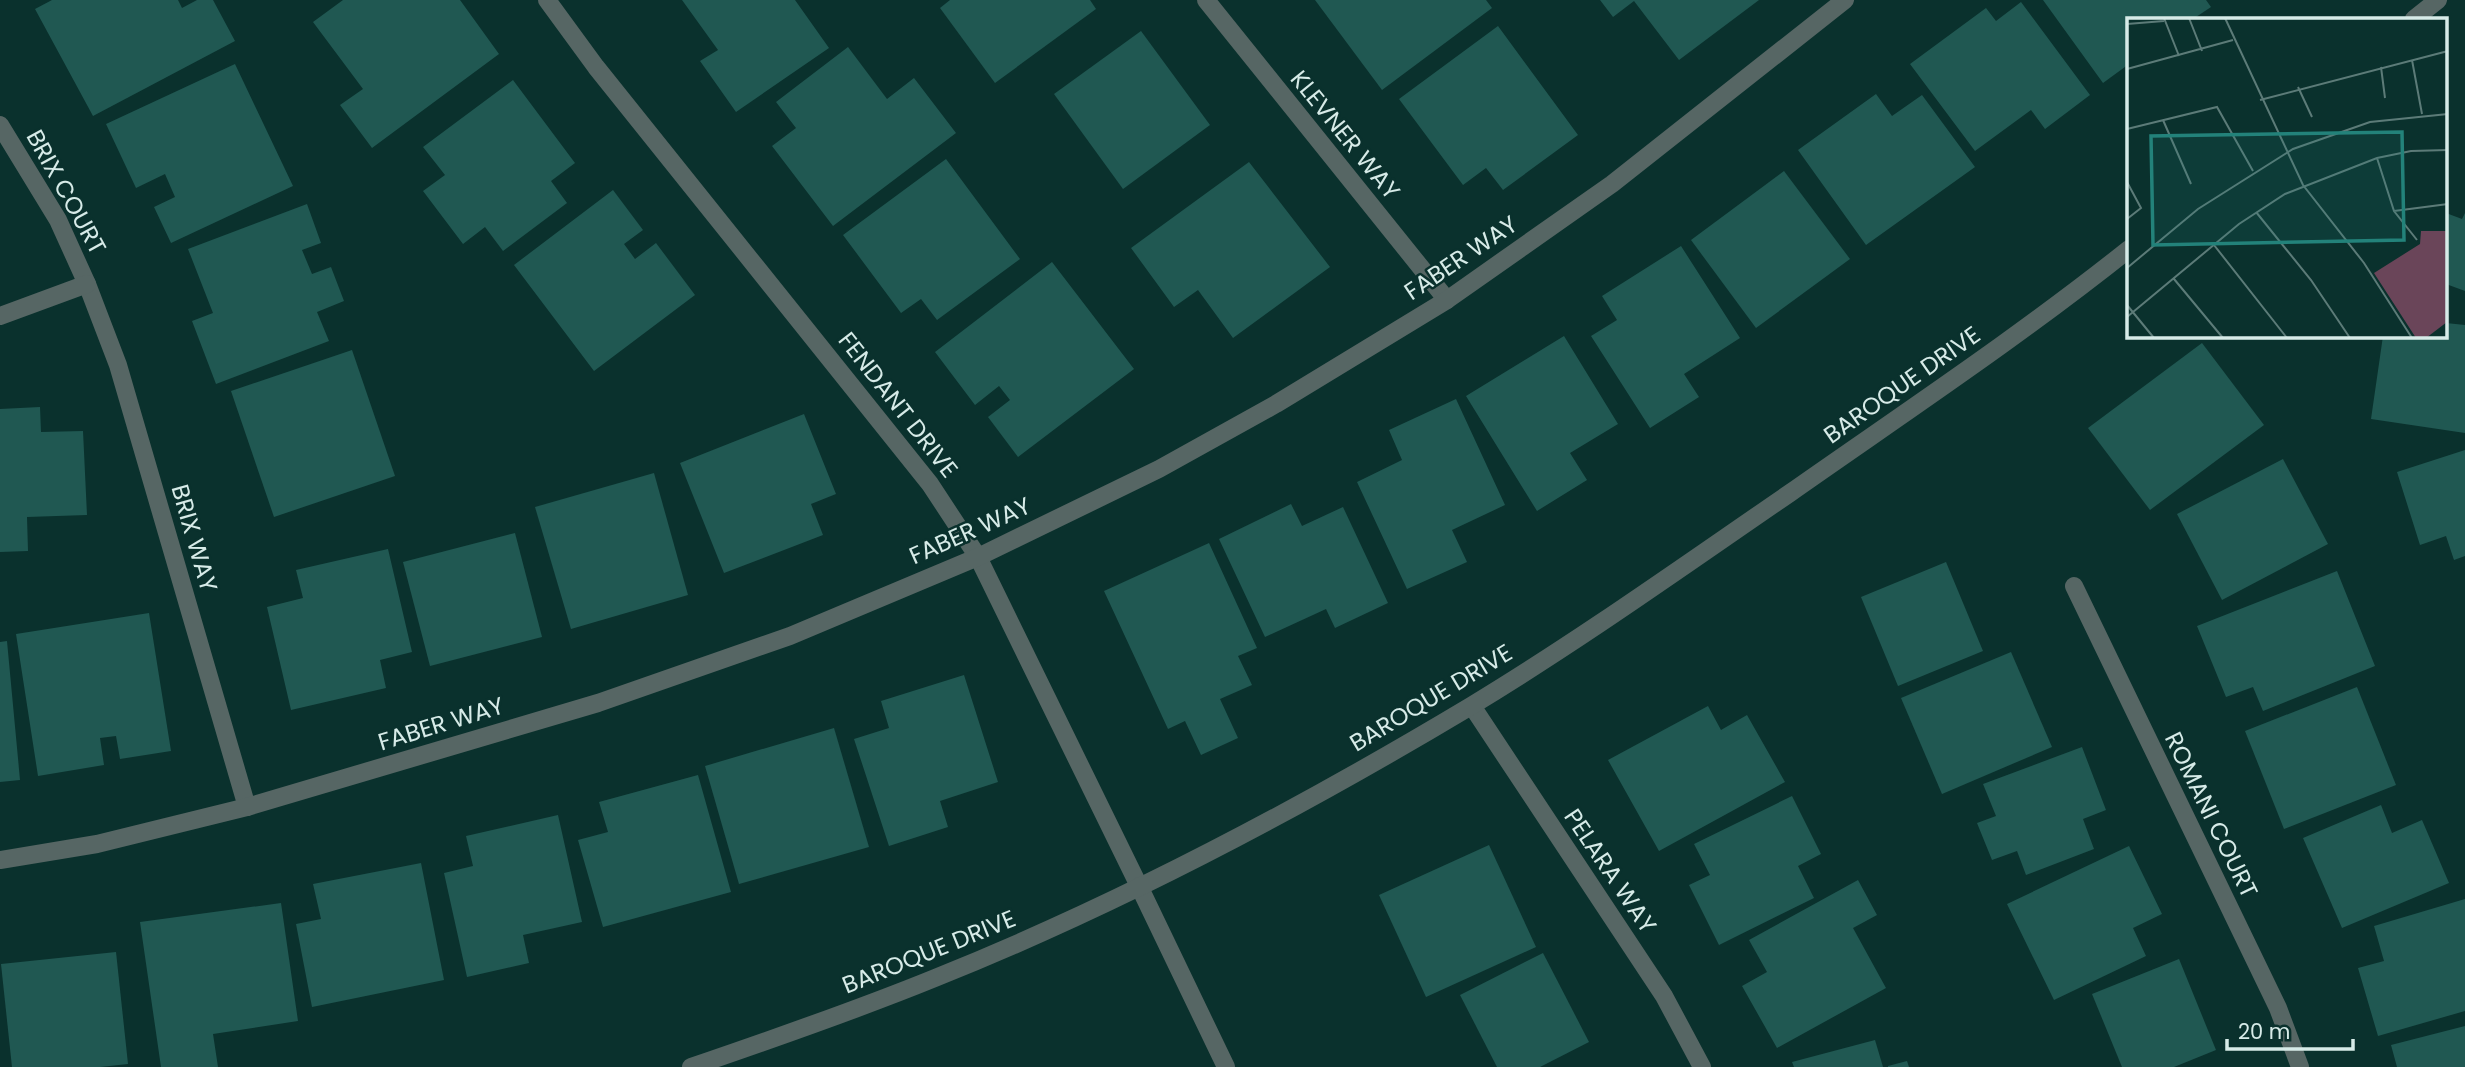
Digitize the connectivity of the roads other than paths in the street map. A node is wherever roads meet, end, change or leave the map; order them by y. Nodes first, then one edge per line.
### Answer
1 (547, 0) edge
2 (1206, 0) edge
3 (1845, 0) edge
4 (2438, 0) edge
5 (2415, 18) edge
6 (0, 125) edge
7 (2127, 251) edge
8 (87, 284) junction
9 (1447, 300) junction
10 (0, 316) edge
11 (978, 557) junction
12 (2074, 586) dead end
13 (1472, 706) junction
14 (247, 807) junction
15 (0, 860) edge
16 (1139, 886) junction
17 (691, 1067) edge
18 (1226, 1067) edge
19 (1702, 1067) edge
20 (2300, 1067) edge

1 - 11 street, FENDANT DRIVE
2 - 9 street, KLEVNER WAY
3 - 9 street, FABER WAY
4 - 5 street
6 - 8 street, BRIX COURT
7 - 13 street, BAROQUE DRIVE
8 - 10 street
8 - 14 street, BRIX WAY
9 - 11 street, FABER WAY
11 - 14 street, FABER WAY
11 - 16 street, FENDANT DRIVE
12 - 20 street, ROMANI COURT
13 - 16 street, BAROQUE DRIVE
13 - 19 street, PELARA WAY
14 - 15 street, FABER WAY
16 - 17 street, BAROQUE DRIVE
16 - 18 street, FENDANT DRIVE

